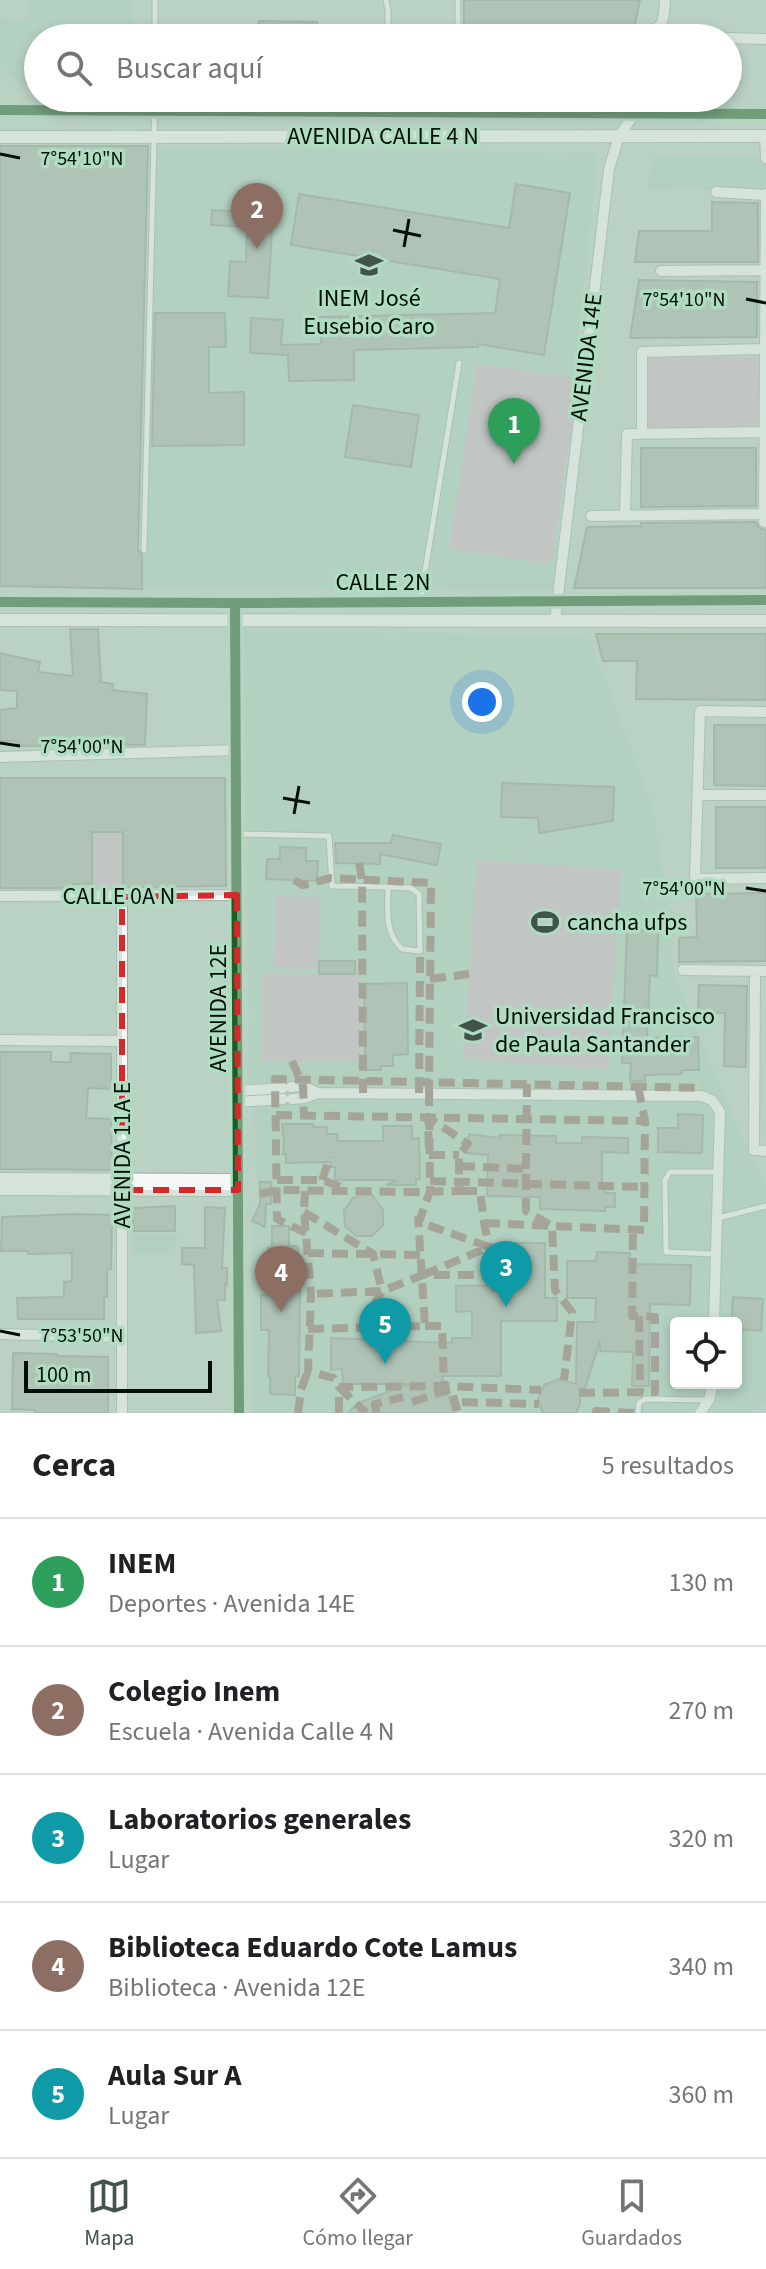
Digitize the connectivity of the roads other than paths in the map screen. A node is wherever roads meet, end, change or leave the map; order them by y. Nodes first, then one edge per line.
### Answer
1 (155, 0) edge
2 (386, 0) edge
3 (458, 0) edge
4 (665, 0) edge
5 (155, 24) edge
6 (387, 24) edge
7 (458, 24) edge
8 (662, 24) edge
9 (742, 38) edge
10 (766, 39) edge
11 (24, 109) edge
12 (0, 110) edge
13 (154, 112) edge
14 (249, 112) edge
15 (387, 112) edge
16 (460, 112) junction
17 (635, 113) junction
18 (766, 114) edge
19 (459, 136) junction
20 (619, 136) junction
21 (765, 136) edge
22 (0, 137) edge
23 (154, 137) junction
24 (249, 137) junction
25 (766, 158) edge
26 (716, 192) dead end
27 (766, 194) edge
28 (765, 270) edge
29 (661, 271) dead end
30 (765, 349) edge
31 (459, 363) dead end
32 (765, 432) edge
33 (642, 434) junction
34 (591, 516) dead end
35 (625, 516) junction
36 (765, 517) edge
37 (144, 550) dead end
38 (557, 600) junction
39 (657, 600) junction
40 (766, 600) edge
41 (0, 602) edge
42 (420, 602) junction
43 (235, 603) junction
44 (0, 620) edge
45 (237, 621) junction
46 (555, 621) junction
47 (657, 621) junction
48 (766, 621) edge
49 (766, 712) edge
50 (237, 750) junction
51 (0, 757) edge
52 (698, 795) junction
53 (766, 795) edge
54 (237, 834) junction
55 (766, 878) edge
56 (388, 887) junction
57 (237, 895) junction
58 (0, 896) edge
59 (122, 897) junction
60 (683, 970) dead end
61 (761, 971) edge
62 (0, 1040) edge
63 (122, 1041) junction
64 (287, 1093) junction
65 (242, 1098) junction
66 (766, 1151) edge
67 (720, 1172) junction
68 (0, 1179) edge
69 (122, 1184) junction
70 (238, 1185) junction
71 (0, 1189) edge
72 (766, 1206) edge
73 (718, 1218) junction
74 (717, 1254) junction
75 (714, 1317) edge
76 (0, 1334) edge
77 (122, 1337) junction
78 (712, 1389) edge
79 (709, 1400) junction
80 (122, 1413) edge
81 (239, 1413) edge
82 (638, 1413) edge
83 (700, 1413) edge

1 - 5 lane
2 - 6 lane
3 - 7 lane
4 - 8 street
9 - 10 street
11 - 12 street, AVENIDA CALLE 4 N
13 - 23 lane
14 - 24 street
15 - 16 street, AVENIDA CALLE 4 N
16 - 17 street, AVENIDA CALLE 4 N
16 - 19 street
17 - 18 street, AVENIDA CALLE 4 N
17 - 20 street, AVENIDA 14E
19 - 20 street, AVENIDA CALLE 4 N
19 - 24 street, AVENIDA CALLE 4 N
20 - 21 street, AVENIDA CALLE 4 N
20 - 38 street, AVENIDA 14E
21 - 25 street
22 - 23 street, AVENIDA CALLE 4 N
23 - 24 street, AVENIDA CALLE 4 N
23 - 37 lane
26 - 27 street
27 - 28 street
28 - 29 street
28 - 30 street
30 - 32 street
30 - 33 street
31 - 42 lane
32 - 33 street
32 - 36 street
33 - 35 street
34 - 35 street
35 - 36 street
38 - 39 street, CALLE 2N
38 - 42 street, CALLE 2N
38 - 46 street, AVENIDA 14E
39 - 40 street, CALLE 2N
39 - 47 street
41 - 43 street, CALLE 2N
42 - 43 street, CALLE 2N
43 - 45 street, AVENIDA 12E
44 - 45 street, CALLE 2N
45 - 46 street, CALLE 2N
45 - 50 street, AVENIDA 12E
46 - 47 street, CALLE 2N
47 - 48 street, CALLE 2N
49 - 52 street
50 - 51 street
50 - 54 street, AVENIDA 12E
52 - 53 street
52 - 55 street
54 - 56 lane
54 - 57 street, AVENIDA 12E
56 - 56 lane
57 - 59 street, CALLE 0A N
57 - 65 street, AVENIDA 12E
58 - 59 street, CALLE 0A N
59 - 63 street, AVENIDA 11A E
60 - 61 street
61 - 66 street
62 - 63 street
63 - 69 street, AVENIDA 11A E
64 - 65 street
64 - 65 street
64 - 67 street
65 - 70 street, AVENIDA 12E
67 - 73 street
67 - 74 lane
68 - 69 street
69 - 70 street
69 - 71 street
69 - 77 street, AVENIDA 11A E
70 - 81 street, AVENIDA 12E
72 - 73 lane
73 - 74 street
74 - 75 street
76 - 77 street
77 - 80 street, AVENIDA 11A E
78 - 79 street
79 - 82 lane
79 - 83 street

